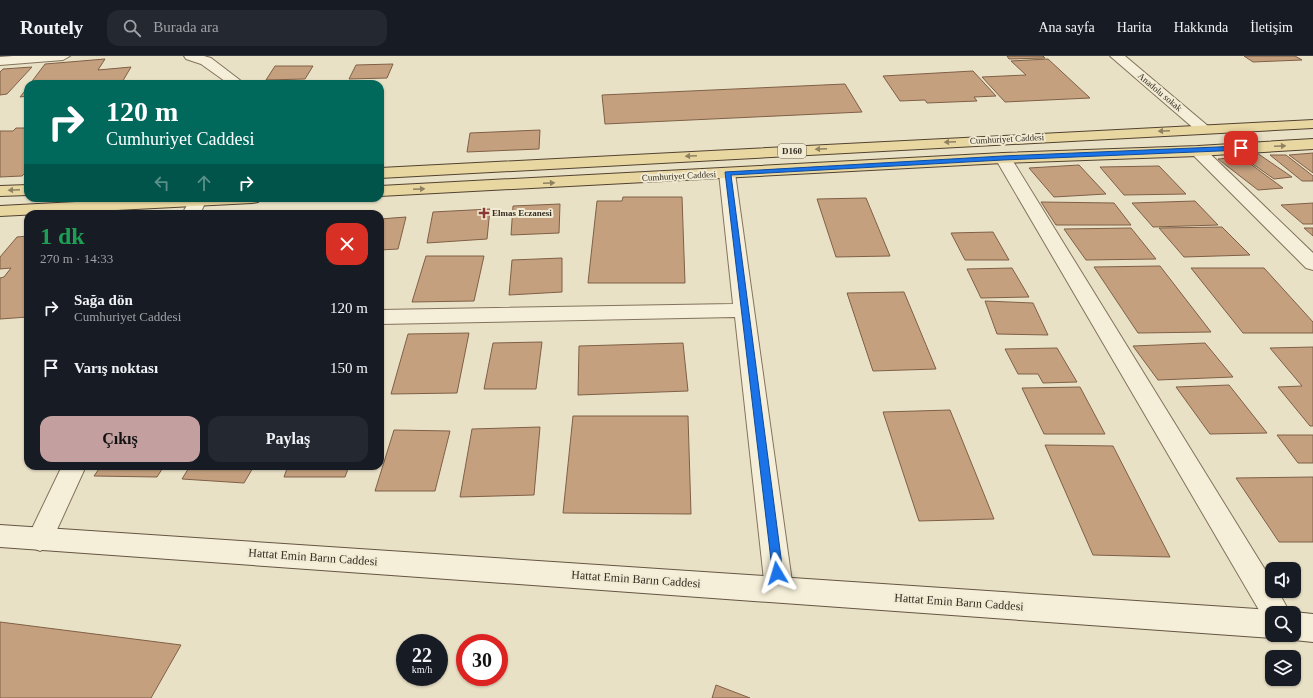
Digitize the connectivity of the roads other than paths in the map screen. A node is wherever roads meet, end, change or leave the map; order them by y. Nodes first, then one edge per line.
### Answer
1 (63, 56) edge
2 (191, 56) edge
3 (1117, 56) edge
4 (0, 61) edge
5 (232, 80) edge
6 (1313, 124) edge
7 (1203, 129) junction
8 (1313, 144) edge
9 (1198, 151) junction
10 (1003, 158) junction
11 (384, 173) edge
12 (727, 173) junction
13 (24, 190) edge
14 (0, 191) edge
15 (384, 191) edge
16 (226, 202) edge
17 (194, 207) edge
18 (48, 210) edge
19 (0, 211) edge
20 (24, 211) edge
21 (1313, 264) edge
22 (744, 310) junction
23 (384, 316) edge
24 (72, 470) edge
25 (0, 536) edge
26 (40, 539) junction
27 (779, 589) junction
28 (1272, 606) edge
29 (1265, 624) edge
30 (1301, 627) edge
31 (1313, 628) edge

1 - 4 street
2 - 5 street
3 - 7 street, Anadolu sokak
6 - 7 main road, Cumhuriyet Caddesi
7 -> 11 main road, Cumhuriyet Caddesi / D160
9 -> 8 main road, Cumhuriyet Caddesi / D160
9 - 10 main road, Cumhuriyet Caddesi / D160
9 - 21 street
10 - 12 main road, Cumhuriyet Caddesi / D160
10 - 28 street
15 -> 12 main road, Cumhuriyet Caddesi / D160
12 - 22 street
13 -> 14 main road
16 - 17 main road
17 - 18 main road
19 - 20 main road
22 - 23 street
22 - 27 street
24 - 26 street
25 - 26 street, Hattat Emin Barın Caddesi
26 - 27 street, Hattat Emin Barın Caddesi
27 - 29 street, Hattat Emin Barın Caddesi
30 - 31 street

